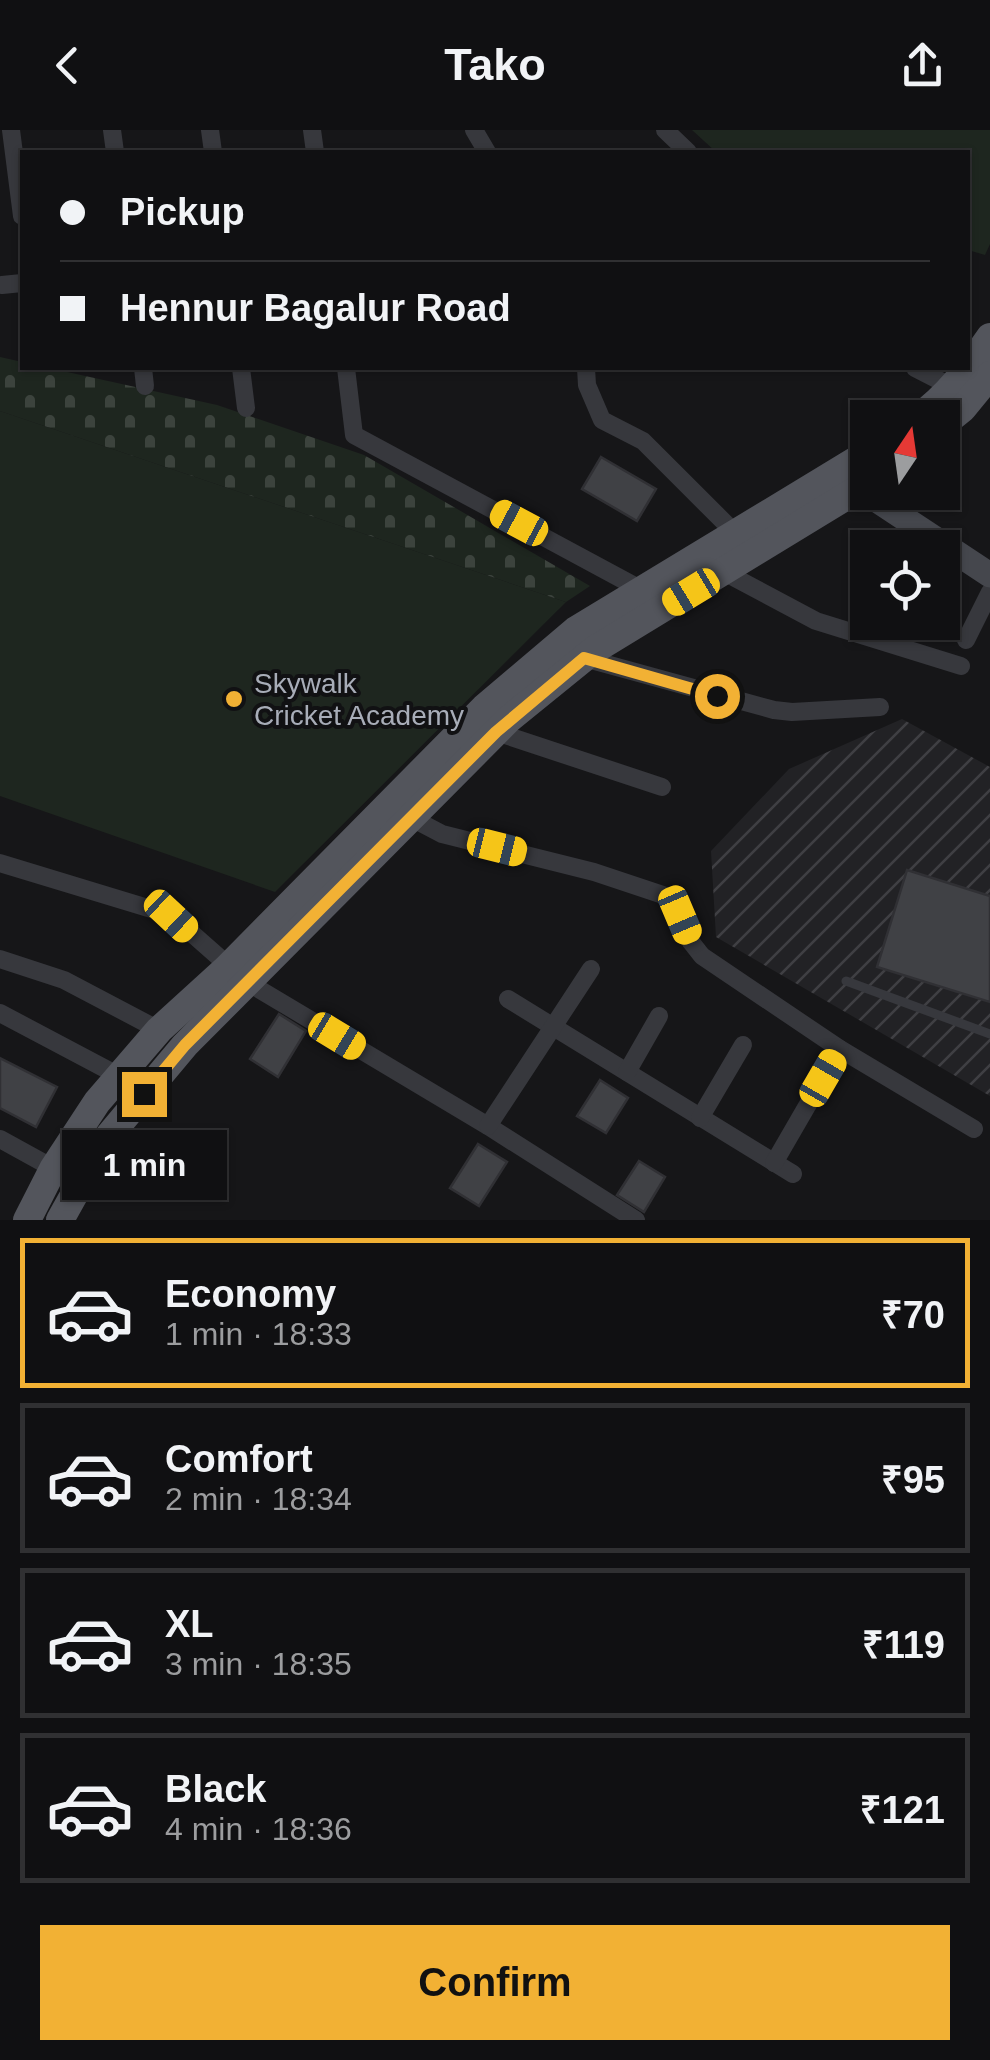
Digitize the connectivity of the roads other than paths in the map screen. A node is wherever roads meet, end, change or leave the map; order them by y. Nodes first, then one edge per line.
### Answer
1 (12, 130) edge
2 (665, 130) edge
3 (686, 150) edge
4 (20, 199) edge
5 (990, 336) edge
6 (241, 370) edge
7 (346, 370) edge
8 (586, 370) edge
9 (924, 370) edge
10 (972, 380) edge
11 (943, 400) edge
12 (246, 408) dead end
13 (850, 479) edge
14 (850, 481) edge
15 (906, 510) edge
16 (736, 534) junction
17 (724, 572) junction
18 (990, 575) edge
19 (642, 590) junction
20 (990, 592) edge
21 (966, 640) dead end
22 (584, 658) junction
23 (962, 666) dead end
24 (880, 708) dead end
25 (496, 732) junction
26 (662, 786) dead end
27 (400, 811) junction
28 (0, 863) edge
29 (0, 959) edge
30 (592, 969) dead end
31 (237, 975) junction
32 (846, 982) dead end
33 (508, 999) dead end
34 (0, 1013) edge
35 (659, 1016) dead end
36 (553, 1027) junction
37 (159, 1030) junction
38 (990, 1034) edge
39 (744, 1045) dead end
40 (840, 1049) junction
41 (626, 1072) junction
42 (119, 1076) junction
43 (700, 1118) junction
44 (488, 1126) junction
45 (974, 1130) dead end
46 (0, 1139) edge
47 (774, 1163) junction
48 (53, 1169) junction
49 (793, 1174) dead end
50 (79, 1181) junction
51 (26, 1220) edge
52 (60, 1220) edge
53 (636, 1220) edge

1 - 4 street
2 - 3 street
5 - 10 main road
6 - 12 street
7 - 19 street
8 - 16 street
9 - 10 street
10 - 11 main road
13 - 16 main road
14 - 17 main road
15 - 18 main road
16 - 19 main road
17 - 22 main road
17 - 23 street
19 - 27 main road
20 - 21 street
22 - 24 street
22 - 25 main road
25 - 26 street
25 - 27 main road
27 - 31 main road
27 - 40 street
28 - 31 street
29 - 37 street
30 - 36 street
31 - 37 main road
31 - 44 street
31 - 50 main road
32 - 38 lane
33 - 36 street
34 - 42 street
35 - 41 street
36 - 41 street
36 - 44 street
37 - 42 main road
39 - 43 street
40 - 45 street
40 - 47 street
41 - 43 street
42 - 48 main road
43 - 47 street
44 - 53 street
46 - 48 street
47 - 49 street
48 - 50 street
48 - 51 main road
50 - 52 main road

